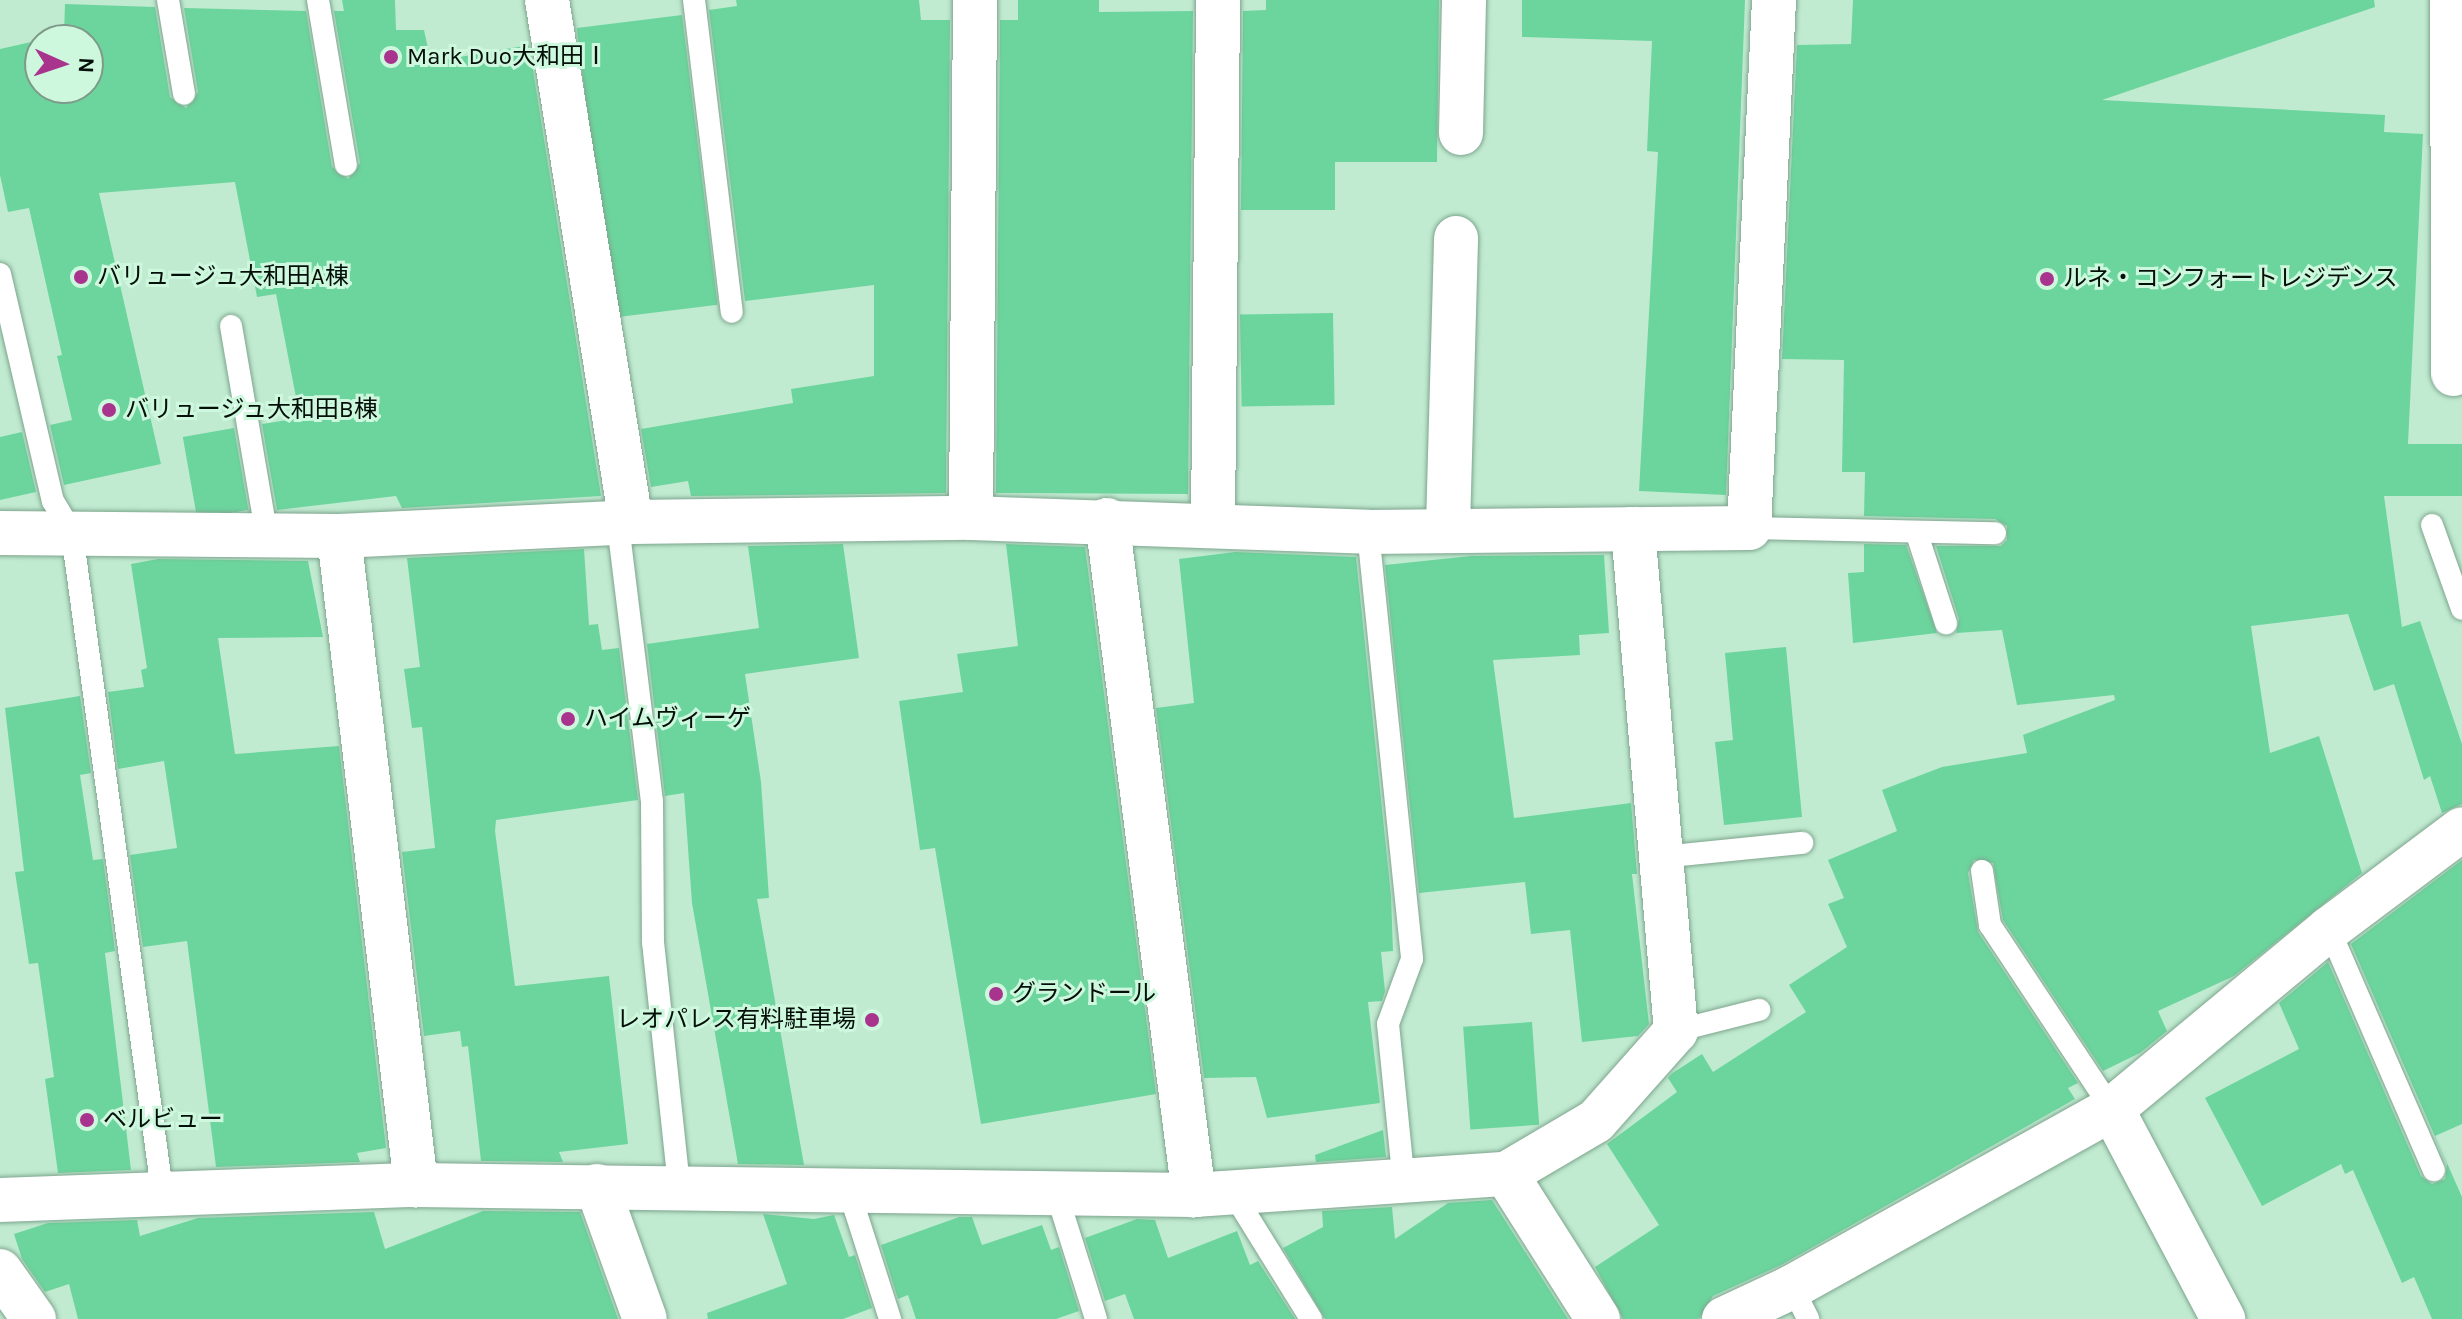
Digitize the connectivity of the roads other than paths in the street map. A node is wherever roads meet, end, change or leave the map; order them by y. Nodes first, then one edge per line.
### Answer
1 (168, 0) edge
2 (318, 0) edge
3 (547, 0) edge
4 (694, 0) edge
5 (975, 0) edge
6 (1218, 0) edge
7 (1464, 0) edge
8 (1774, 0) edge
9 (2452, 0) edge
10 (184, 94) dead end
11 (1461, 133) dead end
12 (2457, 149) edge
13 (346, 165) dead end
14 (1456, 238) dead end
15 (0, 274) edge
16 (732, 312) dead end
17 (231, 326) dead end
18 (2453, 374) dead end
19 (971, 518) junction
20 (1107, 520) junction
21 (631, 522) junction
22 (1213, 524) junction
23 (2432, 525) dead end
24 (1448, 527) junction
25 (1749, 528) junction
26 (1633, 529) junction
27 (1368, 532) junction
28 (0, 533) edge
29 (72, 533) junction
30 (1995, 533) dead end
31 (1917, 534) junction
32 (267, 536) junction
33 (339, 536) junction
34 (2462, 609) edge
35 (1946, 623) dead end
36 (2462, 829) edge
37 (1802, 843) dead end
38 (1661, 857) junction
39 (1982, 871) dead end
40 (2329, 929) junction
41 (1759, 1010) dead end
42 (1676, 1031) junction
43 (2112, 1109) junction
44 (2434, 1170) dead end
45 (1506, 1174) junction
46 (1404, 1183) junction
47 (416, 1185) junction
48 (597, 1186) junction
49 (679, 1186) junction
50 (848, 1188) junction
51 (162, 1190) junction
52 (1056, 1192) junction
53 (1213, 1194) junction
54 (0, 1200) edge
55 (0, 1271) edge
56 (1800, 1303) edge
57 (34, 1319) edge
58 (645, 1319) edge
59 (890, 1319) edge
60 (1096, 1319) edge
61 (1311, 1319) edge
62 (1598, 1319) edge
63 (1724, 1319) edge
64 (2223, 1319) edge

1 - 10 lane
2 - 13 lane
3 - 21 street
4 - 16 lane
5 - 19 street
6 - 22 street
7 - 11 street
8 - 25 street
9 - 12 street
12 - 18 street
14 - 24 street
15 - 29 lane
17 - 32 lane
19 - 20 street
19 - 21 street
20 - 22 street
20 - 53 street
21 - 33 street
21 - 49 lane
22 - 27 street
23 - 34 lane
24 - 26 street
24 - 27 street
25 - 26 street
25 - 31 lane
26 - 38 street
27 - 46 lane
28 - 29 street
29 - 32 street
29 - 51 lane
30 - 31 lane
31 - 35 lane
32 - 33 street
33 - 47 street
36 - 40 street
37 - 38 lane
38 - 42 street
39 - 43 lane
40 - 43 street
40 - 44 lane
41 - 42 lane
42 - 45 street
43 - 56 street
43 - 64 street
45 - 46 street
45 - 62 street
46 - 53 street
47 - 48 street
47 - 51 street
48 - 49 street
48 - 58 street
49 - 50 street
50 - 52 street
50 - 59 lane
51 - 54 street
52 - 53 street
52 - 60 lane
53 - 61 lane
55 - 57 street
56 - 63 street

